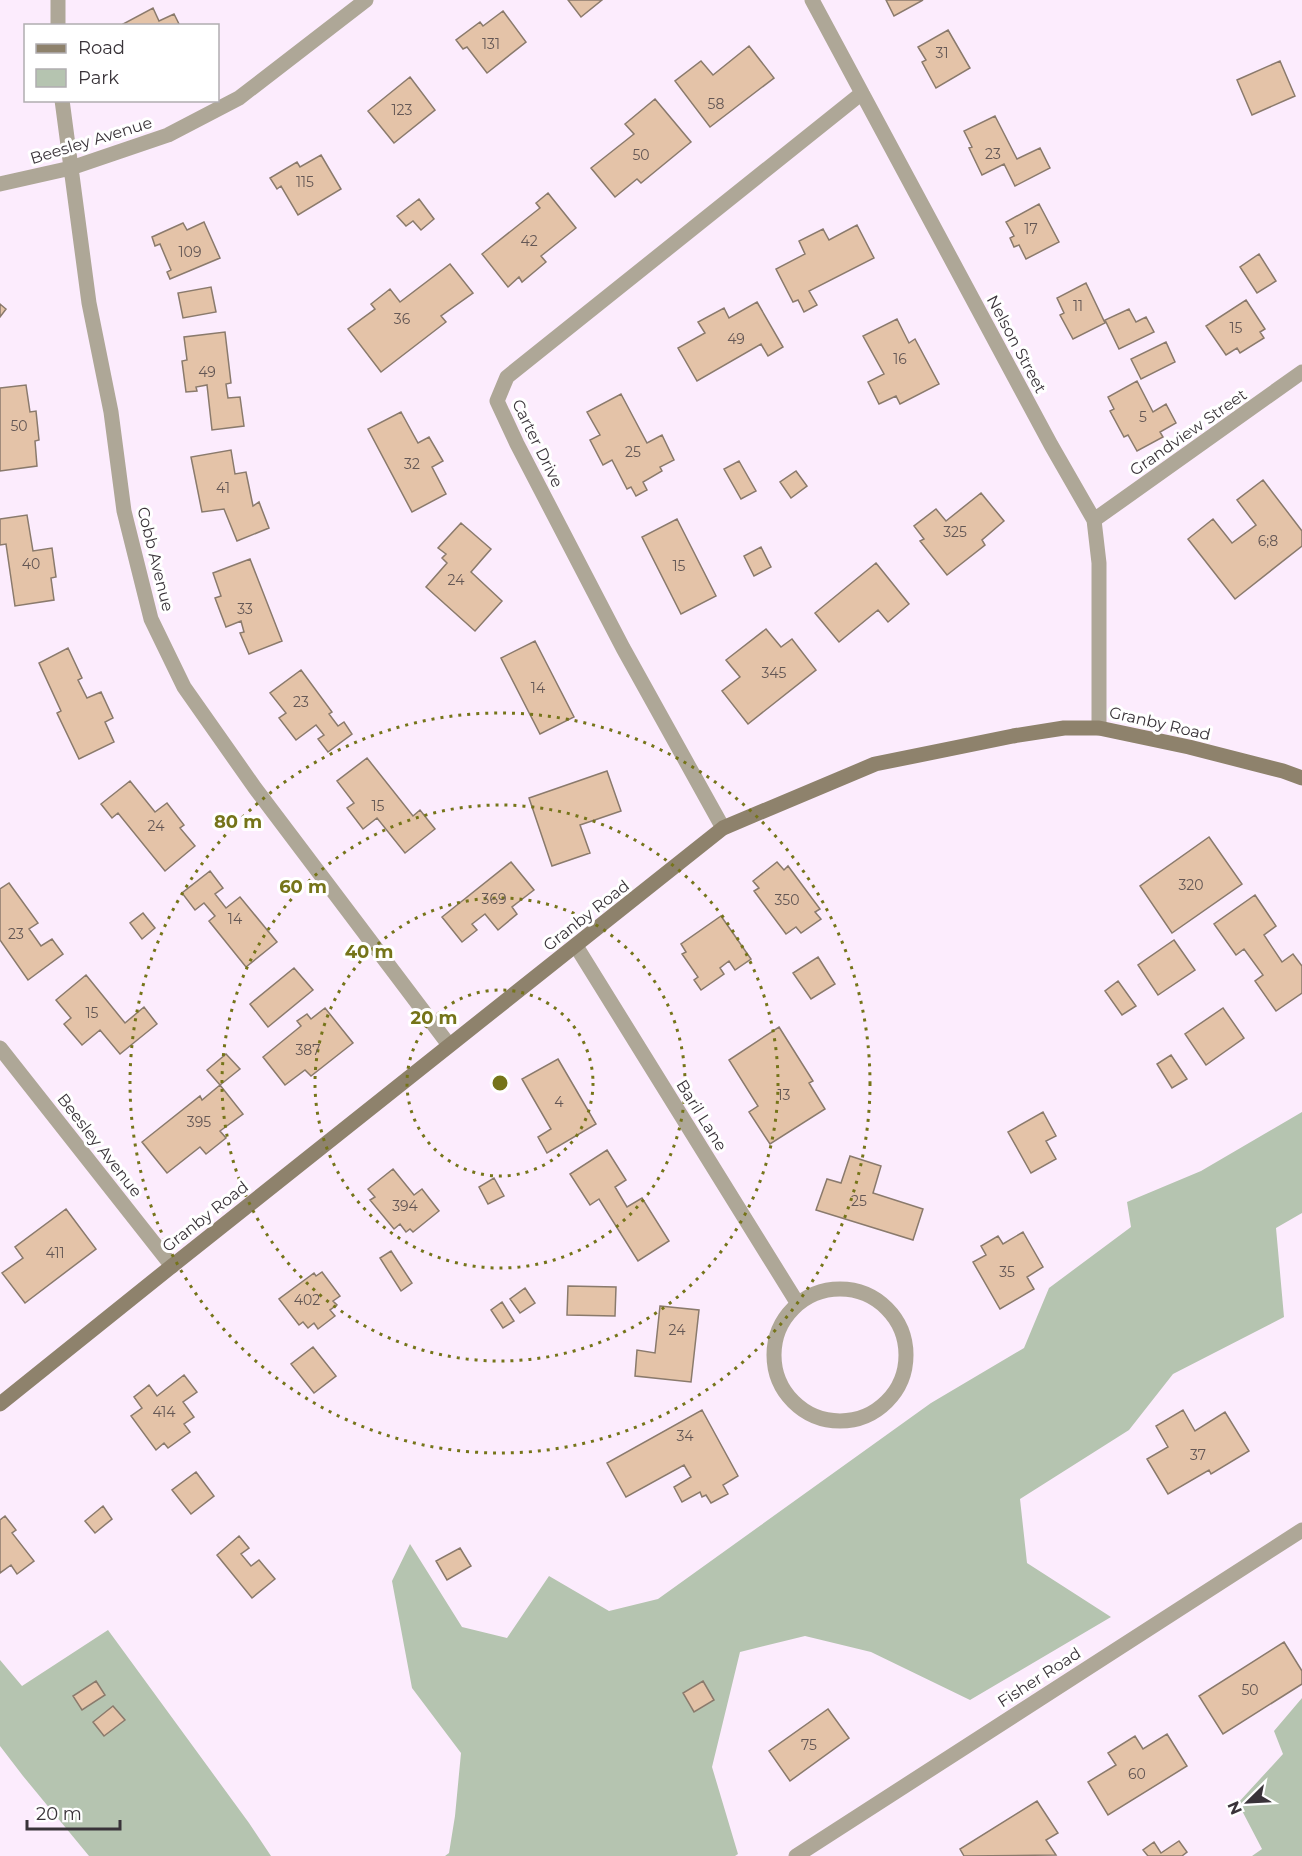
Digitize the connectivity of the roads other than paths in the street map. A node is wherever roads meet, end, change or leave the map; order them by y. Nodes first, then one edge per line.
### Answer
1 (58, 0) edge
2 (366, 0) edge
3 (812, 0) edge
4 (58, 24) edge
5 (862, 93) junction
6 (62, 102) edge
7 (71, 168) junction
8 (0, 184) edge
9 (1302, 372) edge
10 (1094, 520) junction
11 (1099, 728) junction
12 (1302, 778) edge
13 (723, 828) junction
14 (576, 946) junction
15 (449, 1046) junction
16 (0, 1048) edge
17 (172, 1266) junction
18 (798, 1304) junction
19 (0, 1404) edge
20 (1302, 1530) edge
21 (796, 1856) edge

1 - 4 street
2 - 7 street, Beesley Avenue
3 - 5 street, Nelson Street
5 - 10 street, Nelson Street
5 - 13 street, Carter Drive
6 - 7 street, Cobb Avenue
7 - 8 street, Beesley Avenue
7 - 15 street, Cobb Avenue
9 - 10 street, Grandview Street
10 - 11 street, Nelson Street
11 - 12 main road, Granby Road
11 - 13 main road, Granby Road
13 - 14 main road, Granby Road
14 - 15 main road, Granby Road
14 - 18 street, Baril Lane
15 - 17 main road, Granby Road
16 - 17 street, Beesley Avenue
17 - 19 main road, Granby Road
18 - 18 street
20 - 21 street, Fisher Road

